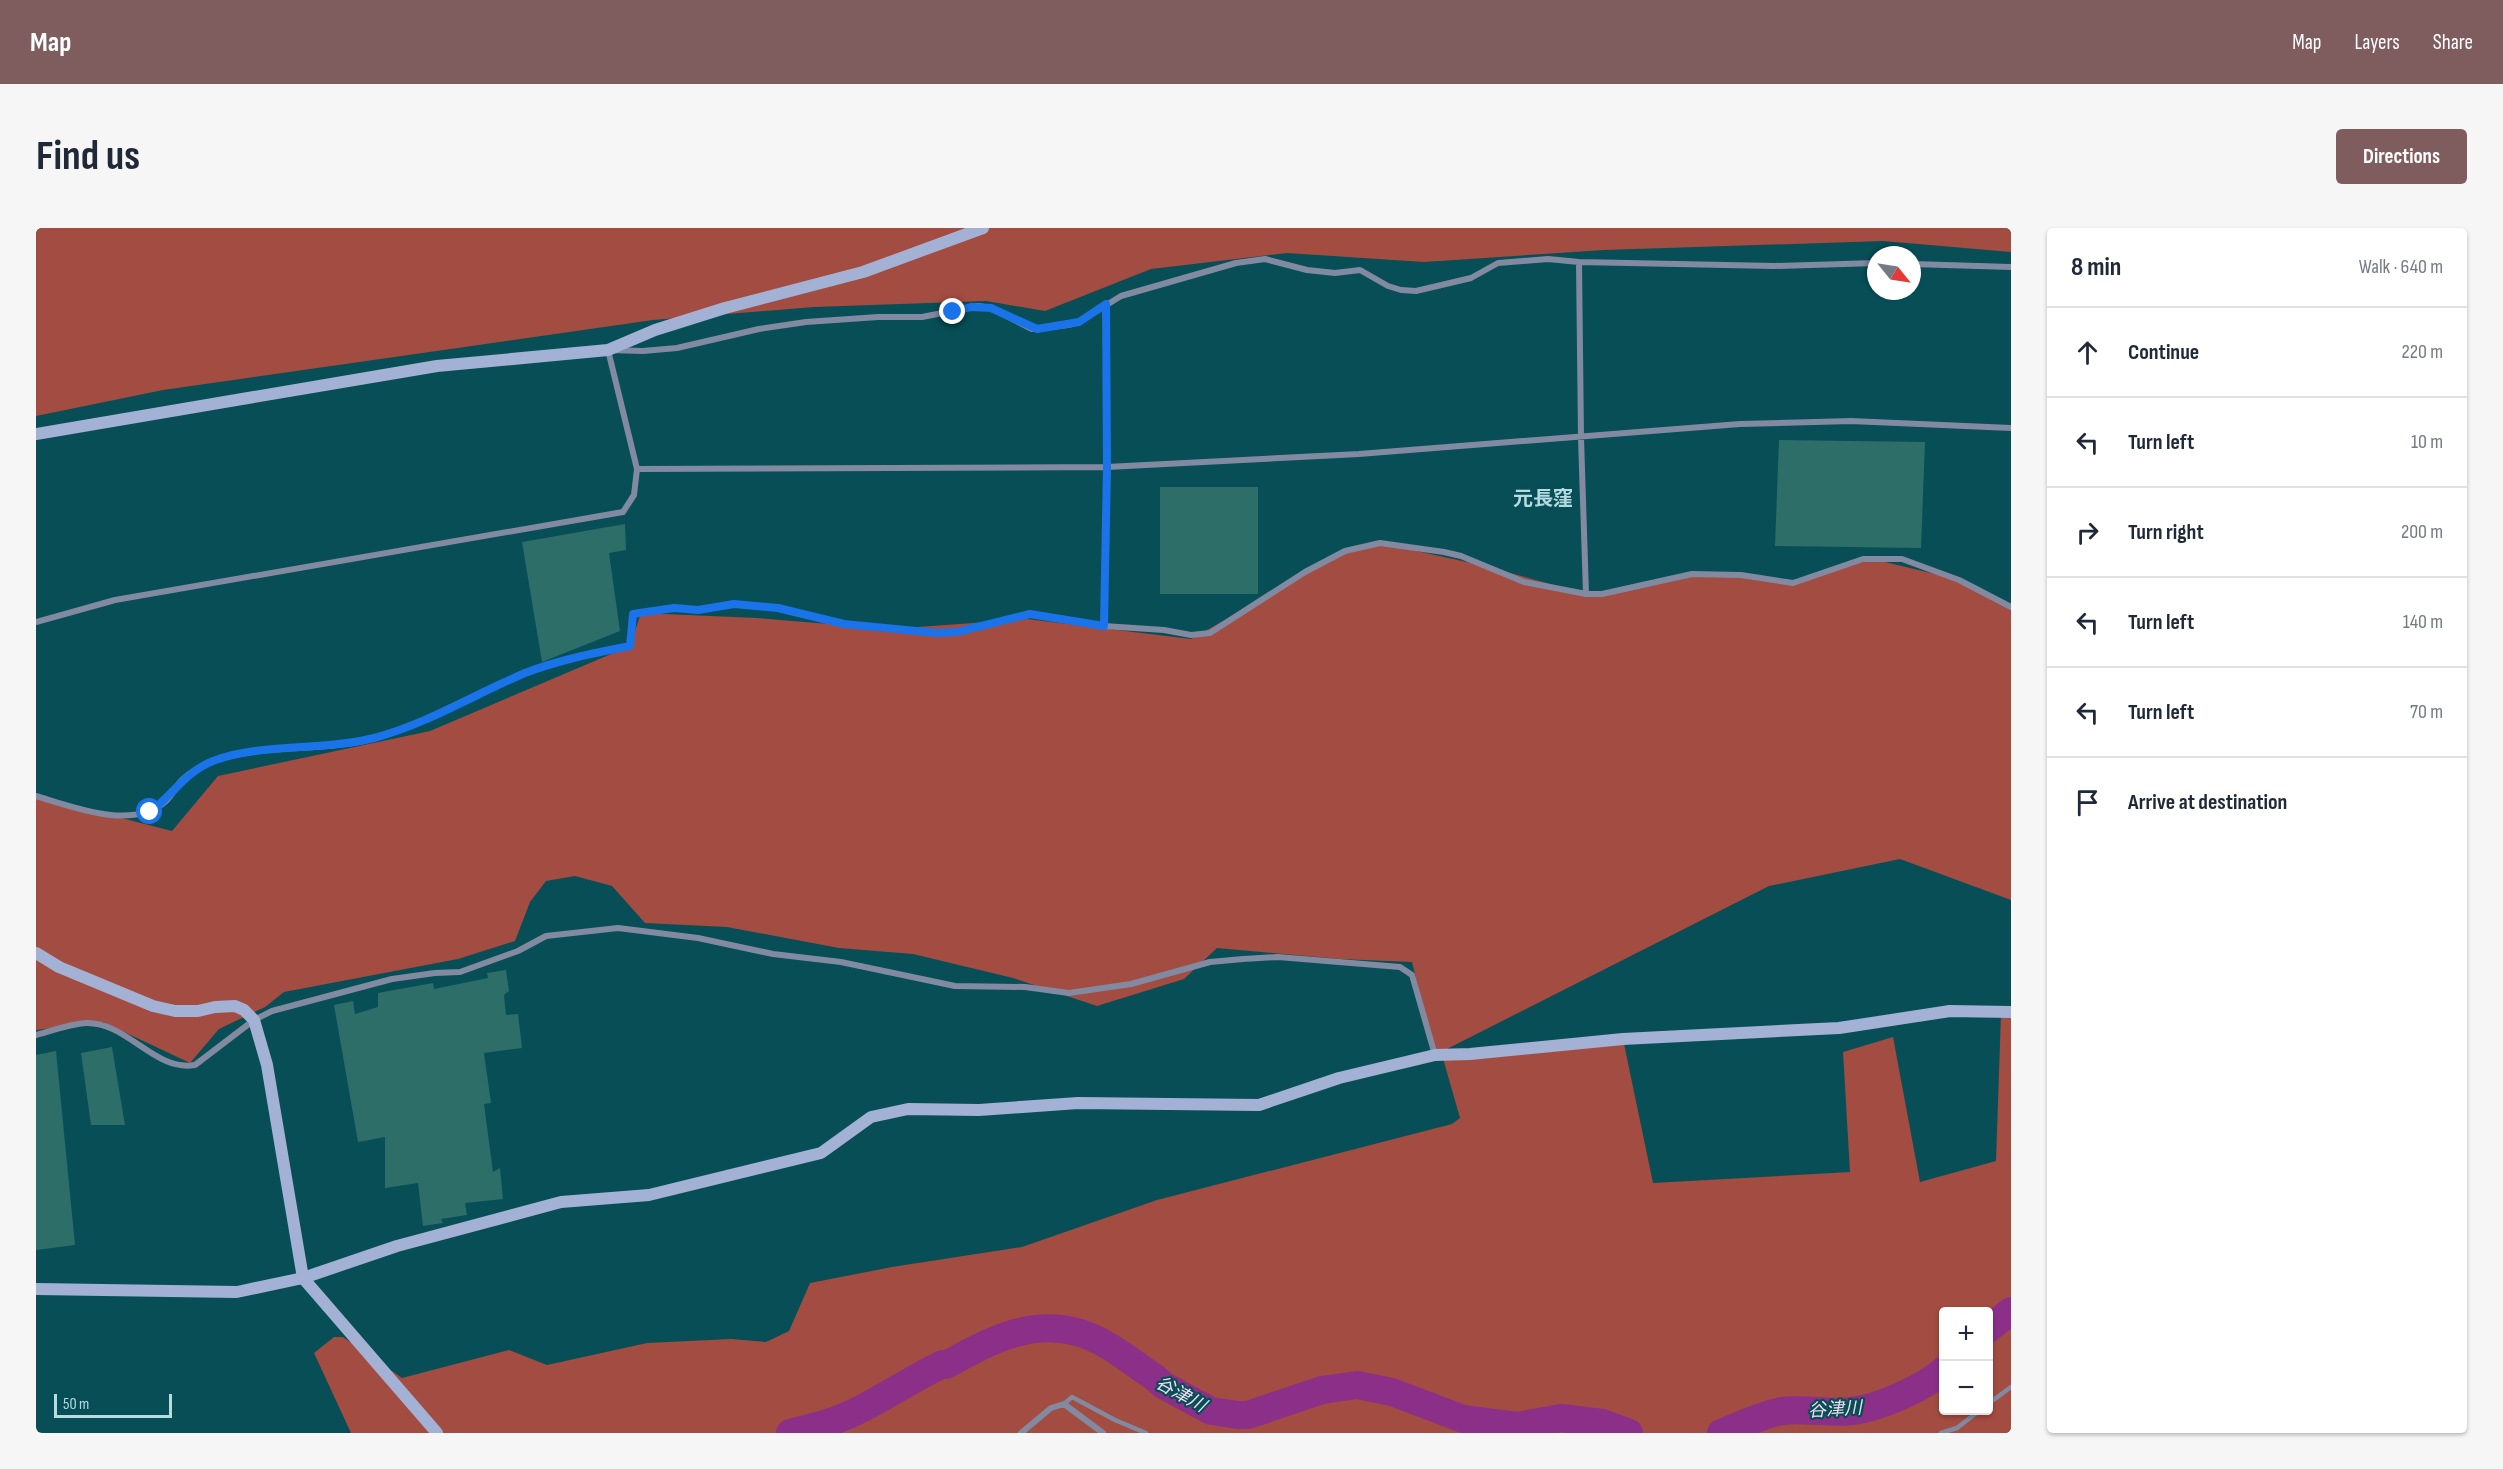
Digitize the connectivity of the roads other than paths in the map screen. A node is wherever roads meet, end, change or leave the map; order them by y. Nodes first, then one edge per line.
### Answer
1 (983, 228) edge
2 (1579, 262) junction
3 (1867, 263) edge
4 (1921, 264) edge
5 (2011, 267) edge
6 (1106, 304) junction
7 (608, 350) junction
8 (2011, 428) edge
9 (36, 434) edge
10 (1581, 438) junction
11 (1107, 467) junction
12 (637, 469) junction
13 (1586, 594) junction
14 (2011, 607) edge
15 (36, 622) edge
16 (1104, 626) junction
17 (36, 796) edge
18 (36, 953) edge
19 (2011, 1012) edge
20 (254, 1020) junction
21 (36, 1035) edge
22 (1435, 1055) junction
23 (303, 1278) junction
24 (36, 1289) edge
25 (2011, 1387) edge
26 (1993, 1401) edge
27 (1064, 1404) junction
28 (1974, 1415) edge
29 (437, 1433) edge
30 (1021, 1433) edge
31 (1103, 1433) edge
32 (1146, 1433) edge
33 (1941, 1433) edge

1 - 7 street
2 - 3 street
2 - 6 street
2 - 10 street
4 - 5 street
6 - 7 street
6 - 11 street
7 - 9 street
7 - 12 street
8 - 10 street
10 - 11 street
10 - 13 street
11 - 12 street
11 - 16 street
12 - 15 street
13 - 14 street
13 - 16 street
16 - 17 street
18 - 20 street
19 - 22 street
20 - 21 street
20 - 22 street
20 - 23 street
22 - 23 street
23 - 24 street
23 - 29 street
25 - 26 lane
27 - 30 street
27 - 31 street
27 - 32 lane
28 - 33 lane

